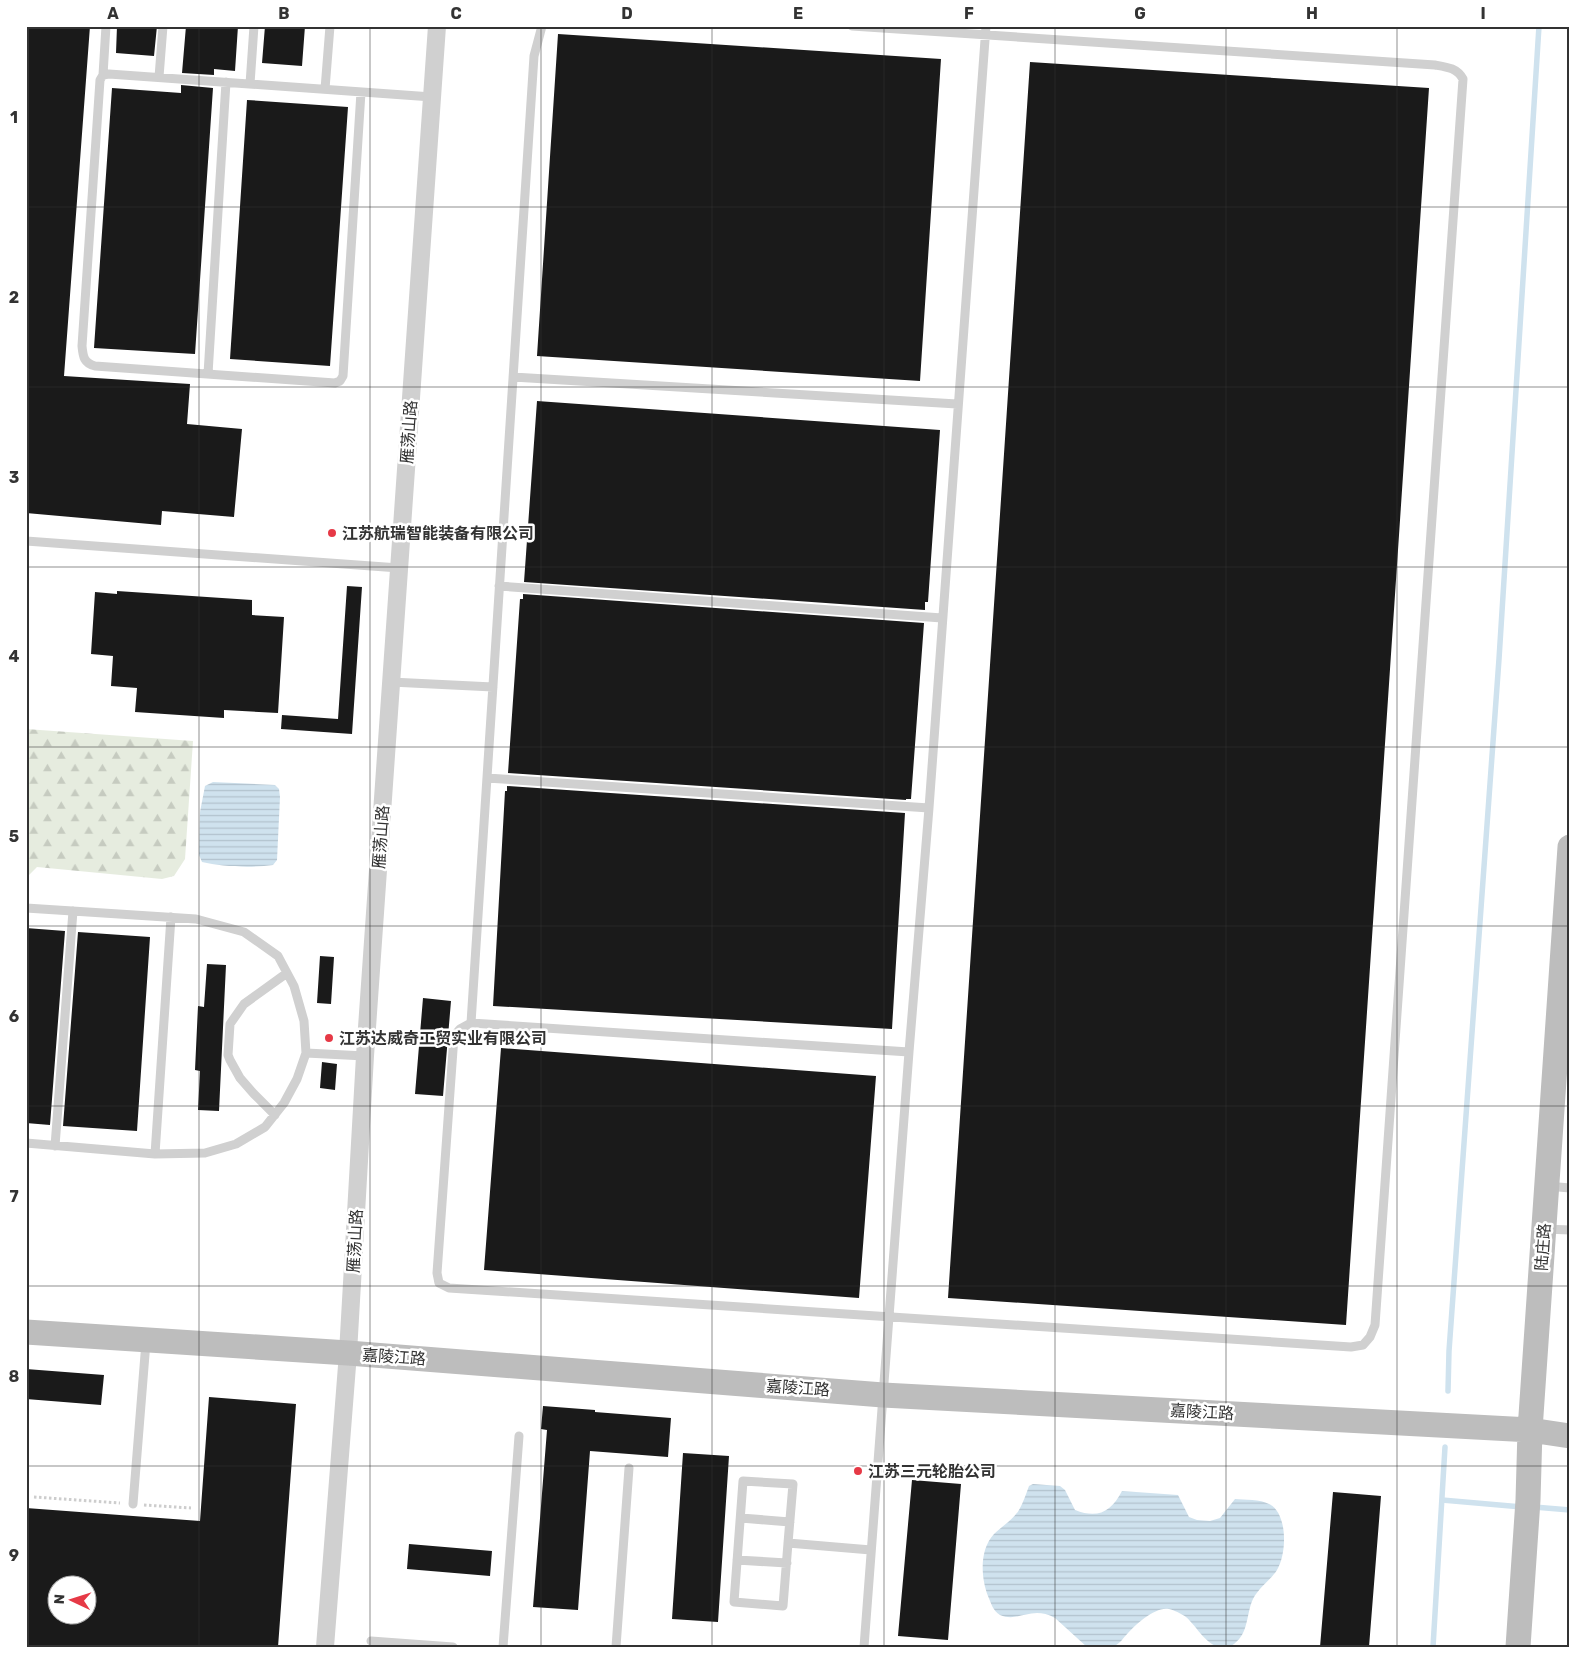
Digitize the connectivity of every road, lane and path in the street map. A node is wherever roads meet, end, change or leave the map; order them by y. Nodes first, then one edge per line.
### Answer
1 (106, 26) edge
2 (163, 26) edge
3 (254, 26) edge
4 (330, 26) edge
5 (437, 26) edge
6 (542, 26) edge
7 (852, 26) edge
8 (986, 30) edge
9 (103, 75) junction
10 (159, 77) junction
11 (226, 82) junction
12 (250, 84) junction
13 (326, 89) junction
14 (361, 92) junction
15 (432, 97) junction
16 (208, 374) junction
17 (513, 377) junction
18 (958, 404) junction
19 (26, 541) edge
20 (399, 568) junction
21 (499, 586) junction
22 (942, 618) junction
23 (391, 682) junction
24 (493, 687) junction
25 (487, 778) junction
26 (929, 808) junction
27 (1570, 846) edge
28 (1569, 872) edge
29 (26, 908) edge
30 (73, 911) junction
31 (171, 917) junction
32 (287, 973) junction
33 (472, 1023) junction
34 (909, 1052) junction
35 (306, 1053) junction
36 (366, 1056) junction
37 (275, 1115) junction
38 (26, 1143) edge
39 (55, 1146) junction
40 (155, 1154) junction
41 (1558, 1187) edge
42 (1544, 1229) junction
43 (1570, 1230) edge
44 (889, 1316) junction
45 (26, 1332) edge
46 (146, 1340) junction
47 (348, 1353) junction
48 (883, 1395) junction
49 (1530, 1430) junction
50 (519, 1436) dead end
51 (1570, 1436) edge
52 (629, 1468) dead end
53 (34, 1497) dead end
54 (133, 1504) junction
55 (191, 1508) dead end
56 (740, 1518) junction
57 (790, 1522) junction
58 (788, 1544) junction
59 (871, 1550) junction
60 (737, 1560) junction
61 (787, 1563) junction
62 (371, 1641) dead end
63 (325, 1647) edge
64 (453, 1647) edge
65 (503, 1647) edge
66 (616, 1647) edge
67 (864, 1647) edge
68 (1518, 1647) edge

1 - 9 lane
2 - 10 lane
3 - 12 lane
4 - 13 lane
5 - 15 street, 雁荡山路
6 - 17 lane
7 - 8 lane
8 - 18 lane
8 - 44 lane
9 - 10 lane
9 - 16 lane
10 - 11 lane
11 - 12 lane
11 - 16 lane
12 - 13 lane
13 - 14 lane
14 - 15 lane
14 - 16 lane
15 - 20 street, 雁荡山路
17 - 18 lane
17 - 21 lane
18 - 22 lane
19 - 20 lane
20 - 23 street, 雁荡山路
21 - 22 lane
21 - 24 lane
22 - 26 lane
23 - 24 lane
23 - 36 street, 雁荡山路
24 - 25 lane
25 - 26 lane
25 - 33 lane
26 - 34 lane
27 - 28 street, 陆庄路
28 - 41 street, 陆庄路
29 - 30 lane
30 - 31 lane
30 - 39 lane
31 - 32 lane
31 - 40 lane
32 - 35 lane
32 - 37 lane
33 - 34 lane
33 - 44 lane
34 - 44 lane
35 - 36 lane
35 - 37 lane
36 - 47 street, 雁荡山路
37 - 40 lane
38 - 39 lane
39 - 40 lane
41 - 42 street, 陆庄路
42 - 43 lane
42 - 49 street, 陆庄路
44 - 48 lane
45 - 46 street, 嘉陵江路
46 - 47 street, 嘉陵江路
46 - 54 lane
47 - 48 street, 嘉陵江路
47 - 63 street, 雁荡山路
48 - 49 street, 嘉陵江路
48 - 59 lane
49 - 51 street, 嘉陵江路
49 - 68 street, 陆庄路
50 - 65 lane
52 - 66 lane
53 - 54 path
54 - 55 path
56 - 57 lane
56 - 57 lane
56 - 60 lane
57 - 58 lane
58 - 59 lane
58 - 61 lane
59 - 67 lane
60 - 61 lane
60 - 61 lane
62 - 64 lane

